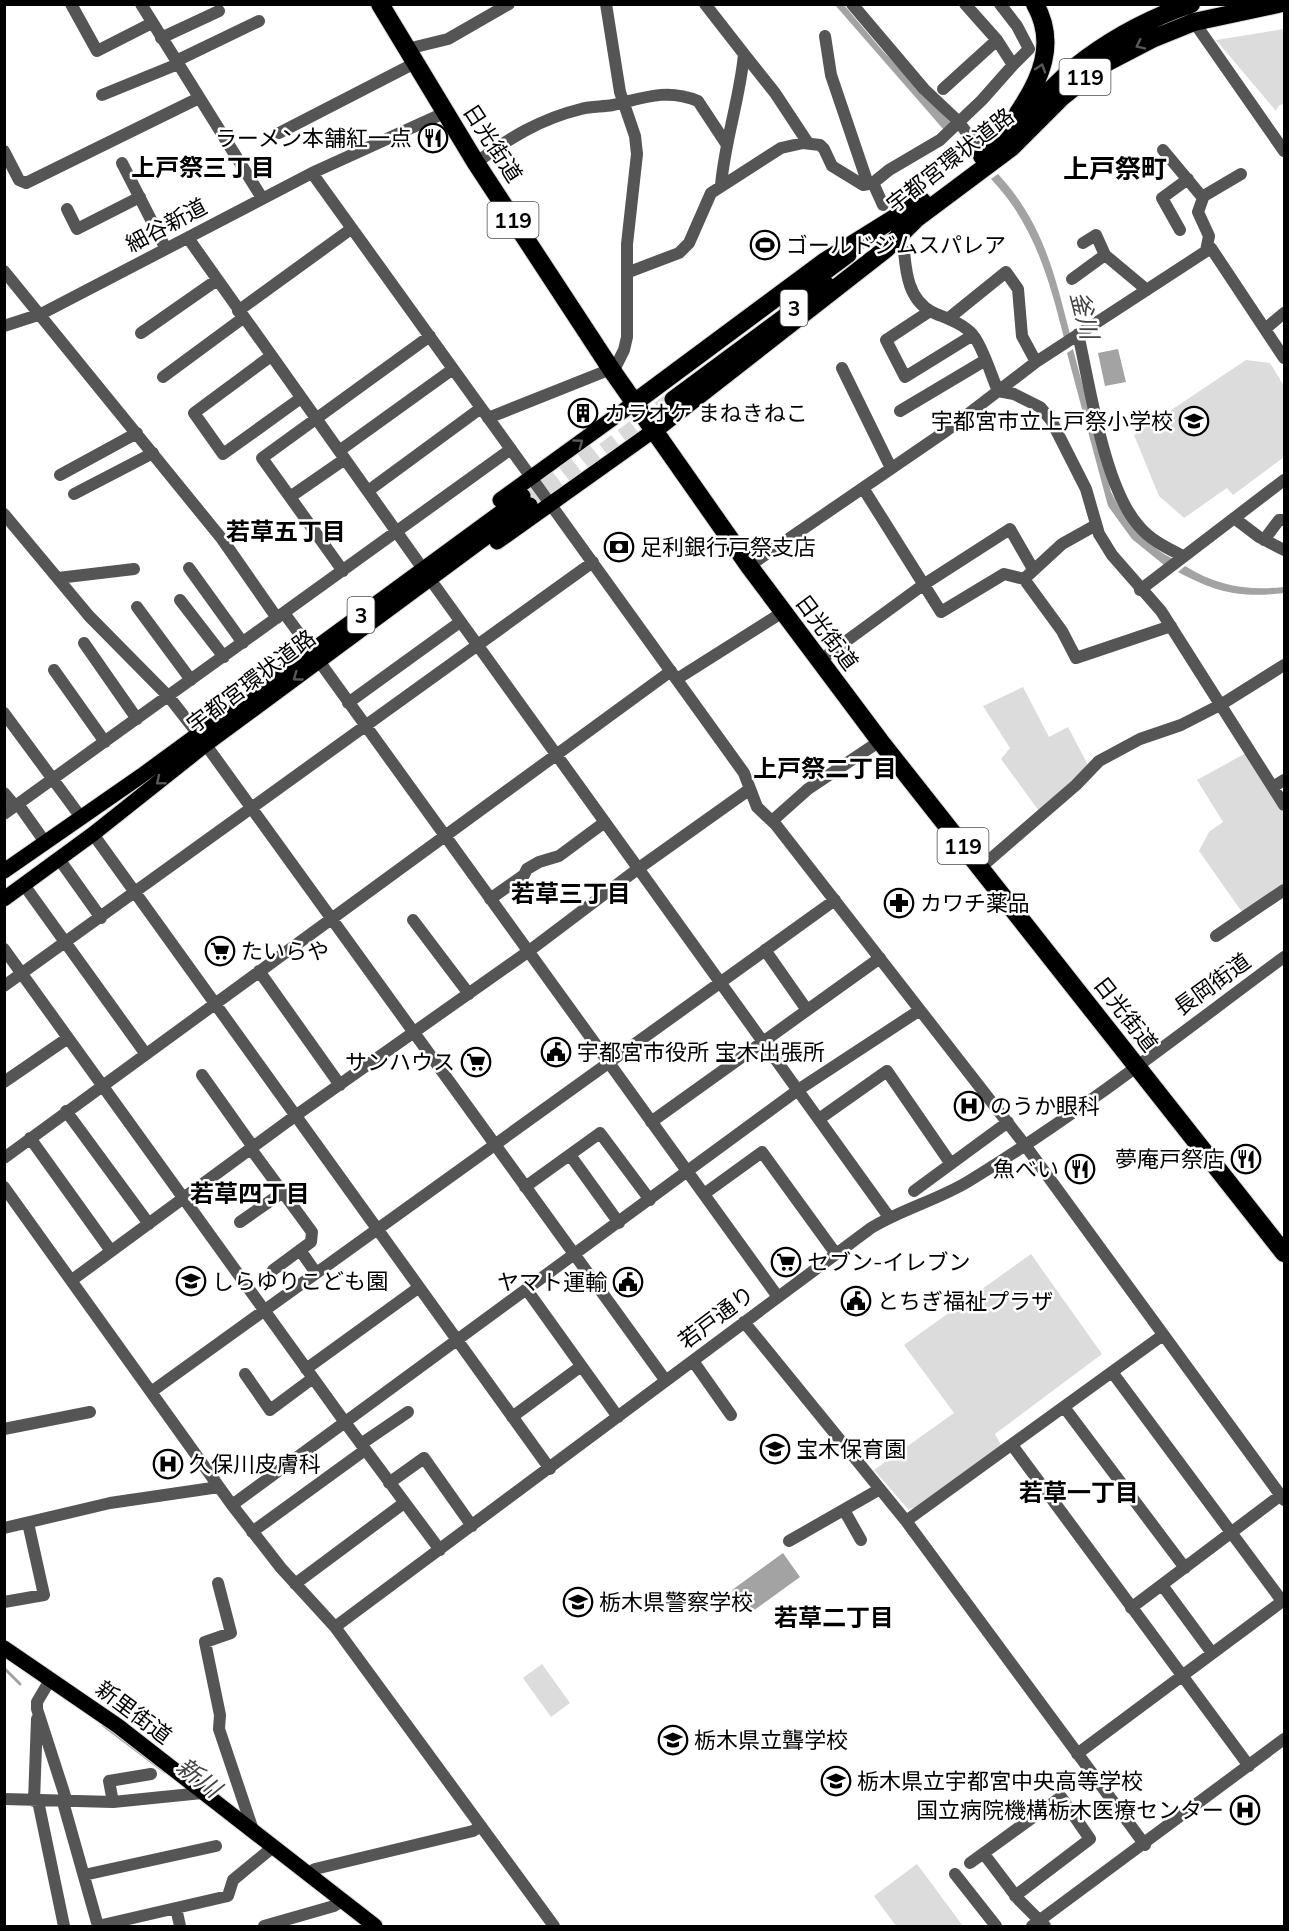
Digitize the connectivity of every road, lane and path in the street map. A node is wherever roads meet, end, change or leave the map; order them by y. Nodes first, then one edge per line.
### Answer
1 (71, 4) edge
2 (141, 4) edge
3 (380, 4) edge
4 (509, 4) edge
5 (606, 4) edge
6 (705, 4) edge
7 (852, 4) edge
8 (965, 4) edge
9 (1000, 4) edge
10 (1035, 4) edge
11 (1278, 4) edge
12 (1186, 8) edge
13 (219, 11) dead end
14 (260, 21) dead end
15 (152, 23) junction
16 (825, 36) dead end
17 (161, 38) junction
18 (997, 40) junction
19 (744, 54) junction
20 (411, 56) junction
21 (177, 63) junction
22 (1013, 64) junction
23 (943, 89) dead end
24 (102, 95) dead end
25 (199, 98) junction
26 (624, 102) junction
27 (444, 113) junction
28 (958, 121) junction
29 (279, 133) dead end
30 (808, 143) junction
31 (727, 145) junction
32 (1163, 150) dead end
33 (4, 151) edge
34 (1284, 151) edge
35 (986, 153) junction
36 (122, 163) dead end
37 (476, 163) junction
38 (312, 173) junction
39 (1241, 174) dead end
40 (1188, 179) junction
41 (721, 184) junction
42 (871, 184) junction
43 (140, 197) junction
44 (1202, 197) junction
45 (262, 198) junction
46 (883, 205) dead end
47 (67, 209) dead end
48 (912, 215) junction
49 (351, 229) junction
50 (1180, 230) dead end
51 (188, 238) junction
52 (1083, 243) dead end
53 (166, 249) junction
54 (904, 251) dead end
55 (1206, 251) junction
56 (1106, 255) junction
57 (4, 271) edge
58 (628, 272) junction
59 (1072, 279) dead end
60 (217, 280) junction
61 (1147, 290) junction
62 (930, 311) junction
63 (1284, 313) edge
64 (40, 314) junction
65 (241, 314) junction
66 (949, 318) junction
67 (4, 326) edge
68 (1264, 329) junction
69 (141, 333) dead end
70 (1078, 334) junction
71 (973, 335) junction
72 (430, 336) junction
73 (271, 356) junction
74 (1284, 358) edge
75 (984, 361) junction
76 (1036, 362) junction
77 (842, 368) dead end
78 (453, 369) junction
79 (612, 370) junction
80 (163, 377) dead end
81 (998, 391) junction
82 (669, 395) tunnel mouth
83 (301, 398) junction
84 (633, 403) junction
85 (900, 411) dead end
86 (485, 413) junction
87 (315, 418) junction
88 (653, 431) junction
89 (137, 433) junction
90 (511, 449) junction
91 (153, 453) junction
92 (342, 455) junction
93 (891, 468) junction
94 (60, 475) dead end
95 (531, 477) junction
96 (1284, 480) edge
97 (863, 488) junction
98 (368, 491) junction
99 (74, 494) dead end
100 (290, 497) junction
101 (551, 504) junction
102 (4, 514) edge
103 (1234, 518) junction
104 (1284, 520) edge
105 (1096, 525) junction
106 (397, 532) junction
107 (1264, 540) junction
108 (1284, 550) edge
109 (1183, 556) junction
110 (418, 562) junction
111 (593, 562) junction
112 (749, 566) junction
113 (189, 568) dead end
114 (1033, 568) junction
115 (134, 569) dead end
116 (343, 571) junction
117 (58, 579) junction
118 (1024, 579) junction
119 (923, 585) junction
120 (435, 586) junction
121 (1140, 590) junction
122 (180, 600) dead end
123 (397, 603) junction
124 (375, 605) junction
125 (136, 607) dead end
126 (783, 612) junction
127 (281, 615) junction
128 (460, 622) junction
129 (1172, 626) junction
130 (243, 642) junction
131 (84, 643) dead end
132 (478, 647) junction
133 (315, 656) junction
134 (224, 657) junction
135 (819, 661) junction
136 (1284, 666) edge
137 (54, 670) dead end
138 (674, 675) junction
139 (191, 680) junction
140 (169, 696) junction
141 (348, 703) junction
142 (1222, 704) junction
143 (4, 713) edge
144 (137, 719) junction
145 (365, 726) junction
146 (202, 739) junction
147 (880, 741) junction
148 (105, 742) junction
149 (557, 755) junction
150 (53, 779) junction
151 (1284, 780) edge
152 (1273, 787) junction
153 (750, 789) junction
154 (4, 793) edge
155 (1284, 805) edge
156 (12, 808) edge
157 (252, 808) junction
158 (80, 816) junction
159 (772, 821) junction
160 (605, 822) junction
161 (93, 834) junction
162 (444, 837) junction
163 (45, 842) junction
164 (59, 859) junction
165 (7, 865) edge
166 (639, 868) junction
167 (980, 868) junction
168 (24, 885) junction
169 (1284, 890) edge
170 (134, 894) junction
171 (4, 899) edge
172 (490, 899) junction
173 (835, 900) junction
174 (101, 918) junction
175 (332, 919) junction
176 (413, 920) dead end
177 (1216, 936) dead end
178 (66, 943) junction
179 (4, 949) edge
180 (765, 950) junction
181 (529, 951) junction
182 (1284, 957) edge
183 (880, 958) junction
184 (259, 971) junction
185 (22, 974) junction
186 (720, 981) junction
187 (4, 986) edge
188 (469, 994) junction
189 (214, 1003) junction
190 (807, 1010) junction
191 (920, 1010) junction
192 (414, 1033) junction
193 (68, 1038) junction
194 (764, 1041) junction
195 (145, 1053) junction
196 (607, 1063) junction
197 (1136, 1066) junction
198 (202, 1075) dead end
199 (4, 1082) edge
200 (102, 1084) junction
201 (340, 1085) junction
202 (798, 1090) junction
203 (66, 1111) junction
204 (295, 1116) junction
205 (819, 1119) junction
206 (651, 1122) junction
207 (1008, 1122) junction
208 (30, 1138) junction
209 (1025, 1145) junction
210 (495, 1146) junction
211 (252, 1148) junction
212 (570, 1155) junction
213 (4, 1158) edge
214 (951, 1164) junction
215 (687, 1172) junction
216 (933, 1178) junction
217 (525, 1187) junction
218 (5, 1190) edge
219 (914, 1191) dead end
220 (283, 1192) junction
221 (704, 1194) junction
222 (945, 1194) junction
223 (185, 1198) junction
224 (650, 1200) junction
225 (889, 1217) junction
226 (240, 1222) dead end
227 (619, 1223) junction
228 (149, 1224) junction
229 (377, 1230) junction
230 (1282, 1245) edge
231 (300, 1250) junction
232 (111, 1251) junction
233 (836, 1254) junction
234 (575, 1256) junction
235 (273, 1270) dead end
236 (316, 1273) junction
237 (72, 1280) junction
238 (418, 1288) junction
239 (527, 1290) junction
240 (778, 1297) junction
241 (265, 1310) junction
242 (744, 1322) junction
243 (1163, 1335) junction
244 (456, 1340) junction
245 (693, 1361) junction
246 (580, 1367) junction
247 (1112, 1372) junction
248 (245, 1374) dead end
249 (310, 1374) junction
250 (666, 1381) junction
251 (151, 1392) junction
252 (1064, 1407) junction
253 (90, 1412) dead end
254 (408, 1412) dead end
255 (731, 1415) dead end
256 (512, 1417) junction
257 (618, 1417) junction
258 (344, 1421) junction
259 (4, 1428) edge
260 (1012, 1445) junction
261 (363, 1447) junction
262 (550, 1469) junction
263 (389, 1483) junction
264 (219, 1486) junction
265 (880, 1489) junction
266 (1283, 1497) edge
267 (404, 1503) junction
268 (232, 1505) junction
269 (844, 1510) junction
270 (906, 1521) junction
271 (28, 1523) junction
272 (472, 1526) junction
273 (4, 1528) edge
274 (252, 1532) junction
275 (1232, 1532) junction
276 (861, 1540) dead end
277 (789, 1541) dead end
278 (440, 1550) junction
279 (1185, 1568) junction
280 (218, 1583) dead end
281 (295, 1584) junction
282 (1162, 1585) junction
283 (1283, 1600) edge
284 (4, 1602) edge
285 (1131, 1608) junction
286 (335, 1627) junction
287 (4, 1648) edge
288 (1212, 1653) junction
289 (1181, 1676) junction
290 (42, 1696) junction
291 (1284, 1738) edge
292 (1077, 1754) junction
293 (1249, 1766) junction
294 (151, 1774) dead end
295 (196, 1794) junction
296 (4, 1799) edge
297 (36, 1801) junction
298 (65, 1802) junction
299 (113, 1802) junction
300 (481, 1826) junction
301 (254, 1833) junction
302 (1145, 1845) junction
303 (216, 1846) dead end
304 (270, 1850) junction
305 (984, 1854) junction
306 (970, 1863) dead end
307 (308, 1874) junction
308 (955, 1874) dead end
309 (84, 1875) junction
310 (1015, 1896) junction
311 (338, 1904) junction
312 (176, 1908) junction
313 (1040, 1925) edge
314 (64, 1926) edge
315 (180, 1926) edge
316 (264, 1926) edge
317 (375, 1926) edge
318 (554, 1926) edge
319 (996, 1926) edge

1 - 15 street
2 - 15 street
3 - 20 highway, 日光街道 / 119
4 - 20 street
5 - 26 street
6 - 19 street
7 - 28 street
8 - 18 street
9 - 22 street
35 -> 10 highway, 119
11 - 12 highway, 宇都宮環状道路 / 119
12 - 34 street
12 - 35 highway, 宇都宮環状道路 / 119
13 - 17 street
14 - 21 street
15 - 17 street
16 - 42 street
17 - 21 street
18 - 22 street
18 - 23 street
19 - 30 street
19 - 31 street
20 - 27 highway, 日光街道 / 119
20 - 29 street
21 - 24 street
21 - 25 street
22 - 28 street
25 - 33 street
25 - 45 street
26 - 31 street
26 - 37 street
26 - 58 street
27 - 37 highway, 日光街道 / 119
27 - 38 street, 細谷新道
28 - 35 street
28 - 42 street
30 - 41 street
30 - 42 street
31 - 41 street
32 - 40 street
35 - 48 highway, 宇都宮環状道路 / 119
36 - 43 street
37 - 79 highway, 日光街道 / 119
38 - 45 street, 細谷新道
38 - 49 street
39 - 44 street
40 - 44 street
40 - 50 street
41 - 58 street
42 - 46 street
43 - 47 street
43 - 53 street
44 - 55 street
45 - 51 street, 細谷新道
48 - 82 main road, 宇都宮環状道路 / 3
48 - 84 highway, 119
48 - 88 highway, 119
49 - 65 street
49 - 72 street
51 - 53 street, 細谷新道
51 - 60 street
52 - 56 street
53 - 64 street, 細谷新道
54 - 62 street
55 - 61 street
55 - 68 street
56 - 59 street
56 - 61 street
57 - 64 street
58 - 79 street
60 - 65 street
60 - 69 street
61 - 70 street
62 - 66 street
62 - 71 street
63 - 68 street
64 - 67 street, 細谷新道
64 - 89 street
65 - 73 street
65 - 80 street
66 - 71 street
66 - 76 street
68 - 74 street
70 - 76 street
70 - 109 street
71 - 75 street
72 - 78 street
72 - 87 street
73 - 83 street
73 - 83 street
75 - 81 street
75 - 85 street
76 - 81 street
77 - 93 street
78 - 86 street
78 - 92 street
79 - 84 highway, 日光街道 / 119
79 - 86 street
81 - 93 street
81 - 105 street
83 - 87 street
84 - 88 highway, 日光街道 / 119
95 -> 84 main road, 3
86 - 90 street
86 - 98 street
87 - 92 street
87 - 100 street
88 - 101 main road, 3
88 - 112 highway, 日光街道 / 119
89 - 91 street
89 - 94 street
90 - 95 street
90 - 106 street
91 - 99 street
91 - 127 street
92 - 98 street
92 - 100 street
93 - 97 street
95 - 101 street
95 - 110 main road, 3
96 - 103 street
97 - 112 street
97 - 119 street
98 - 106 street
100 - 116 street
101 - 111 street
101 - 120 main road, 3
102 - 117 street
103 - 107 street
103 - 109 street
104 - 107 street
105 - 114 street
105 - 121 street
106 - 110 street
106 - 116 street
107 - 108 street
109 - 121 street
110 - 124 main road, 3
111 - 132 street
111 - 138 street
112 - 126 highway, 日光街道 / 119
113 - 130 street
114 - 118 street
114 - 119 street
115 - 117 street
116 - 127 street
117 - 140 street
118 - 119 street
118 - 129 street
119 - 135 street
120 - 123 main road, 3
120 - 128 street
121 - 129 street
122 - 134 street
123 - 124 main road, 宇都宮環状道路 / 3
123 - 133 main road, 宇都宮環状道路 / 3
124 - 133 main road, 宇都宮環状道路 / 3
125 - 139 street
126 - 135 highway, 日光街道 / 119
126 - 138 street
127 - 130 street
127 - 133 street
128 - 132 street
128 - 141 street
129 - 142 street
130 - 134 street
131 - 144 street
132 - 145 street
132 - 149 street
133 - 141 street
133 - 146 main road, 宇都宮環状道路 / 3
134 - 139 street
135 - 147 highway, 日光街道 / 119
136 - 142 street
137 - 148 street
138 - 149 street
138 - 153 street
139 - 140 street
140 - 144 street
140 - 146 street
141 - 145 street
142 - 152 street
142 - 167 street
143 - 150 street
144 - 148 street
145 - 157 street
145 - 162 street
146 - 157 street
146 - 158 main road, 宇都宮環状道路 / 3
146 -> 161 main road, 宇都宮環状道路 / 3
147 - 159 street
147 - 167 highway, 日光街道 / 119
148 - 150 street
149 - 160 street
149 - 162 street
150 - 156 street
150 - 158 street
151 - 152 street
152 - 155 street
153 - 159 street
153 - 166 street
154 - 156 street
156 - 163 street
157 - 170 street
157 - 175 street
158 - 163 main road, 宇都宮環状道路 / 3
159 - 173 street
160 - 166 street
160 - 172 street
161 - 164 main road, 宇都宮環状道路 / 3
161 - 170 street
162 - 172 street
162 - 175 street
163 - 165 main road, 宇都宮環状道路 / 3
164 - 168 main road, 宇都宮環状道路 / 3
164 - 174 street
166 - 181 street
166 - 186 street
167 - 197 highway, 日光街道 / 119
168 - 171 main road, 宇都宮環状道路 / 3
168 - 178 street
169 - 177 street
170 - 174 street
170 - 189 street
172 - 181 street
173 - 180 street
173 - 183 street
174 - 178 street
175 - 184 street
175 - 192 street
176 - 188 street
178 - 185 street
178 - 195 street
179 - 185 street
180 - 186 street
180 - 190 street
181 - 188 street
181 - 196 street
182 - 197 street, 長岡街道
183 - 190 street
183 - 191 street
184 - 189 street
184 - 201 street
185 - 187 street
185 - 193 street
186 - 194 street
186 - 196 street
188 - 192 street
189 - 195 street
189 - 204 street
190 - 194 street
191 - 202 street
191 - 207 street
192 - 201 street
192 - 210 street
193 - 199 street
193 - 200 street
194 - 202 street
194 - 206 street
195 - 200 street
196 - 206 street
196 - 210 street
197 - 209 street, 若戸通り
197 - 230 highway, 日光街道 / 119
198 - 211 street
200 - 203 street
200 - 223 street
201 - 204 street
202 - 205 street
202 - 215 street
203 - 208 street
203 - 228 street
204 - 211 street
204 - 229 street
205 - 214 street
205 - 225 street
206 - 215 street
207 - 209 street
207 - 214 street
208 - 213 street
208 - 232 street
209 - 222 street, 若戸通り
209 - 243 street
210 - 217 street
210 - 229 street
211 - 220 street
211 - 223 street
212 - 217 street
212 - 224 street
212 - 227 street
214 - 216 street
215 - 221 street
215 - 224 street
216 - 219 street
216 - 222 street
217 - 234 street
218 - 237 street
220 - 226 street
220 - 231 street
221 - 233 street
221 - 240 street
222 - 225 street, 若戸通り
223 - 228 street
223 - 241 street
224 - 227 street
225 - 233 street, 若戸通り
227 - 234 street
228 - 232 street
229 - 236 street
229 - 238 street
231 - 235 street
231 - 236 street
232 - 237 street
233 - 240 street, 若戸通り
234 - 239 street
234 - 250 street
236 - 241 street
237 - 251 street
238 - 244 street
238 - 249 street
239 - 244 street
239 - 246 street
240 - 242 street, 若戸通り
241 - 249 street
241 - 251 street
242 - 245 street, 若戸通り
242 - 265 street
243 - 247 street
243 - 266 street
244 - 256 street
244 - 258 street
245 - 250 street, 若戸通り
245 - 255 street
246 - 256 street
246 - 257 street
247 - 252 street
247 - 275 street
248 - 249 street
249 - 258 street
250 - 257 street, 若戸通り
251 - 264 street
252 - 260 street
252 - 279 street
253 - 259 street
254 - 261 street
256 - 262 street
257 - 262 street, 若戸通り
258 - 261 street
258 - 268 street
260 - 270 street
260 - 285 street
261 - 263 street
261 - 274 street
262 - 272 street, 若戸通り
263 - 267 street
263 - 272 street
264 - 268 street
264 - 271 street
265 - 269 street
265 - 270 street
266 - 275 street
267 - 278 street
267 - 281 street
268 - 274 street
269 - 276 street
269 - 277 street
270 - 292 street
271 - 273 street
271 - 284 street
272 - 278 street, 若戸通り
274 - 281 street
275 - 279 street
275 - 283 street
278 - 286 street, 若戸通り
279 - 282 street
280 - 301 street
281 - 286 street
282 - 285 street
282 - 288 street
283 - 288 street
285 - 289 street
286 - 300 street
287 - 290 main road, 新里街道
288 - 289 street
289 - 292 street
289 - 293 street
290 - 295 main road, 新里街道
290 - 297 street
290 - 298 street
291 - 293 street
292 - 302 street
293 - 302 street
294 - 299 street
295 - 299 street
295 - 301 main road, 新里街道
296 - 297 street
297 - 298 street
297 - 314 street
298 - 299 street
298 - 309 street
300 - 307 street
300 - 318 street
301 - 304 main road, 新里街道
302 - 313 street
303 - 309 street
304 - 307 main road, 新里街道
304 - 312 street
305 - 306 street
305 - 310 street
305 - 310 street
307 - 311 main road, 新里街道
308 - 319 street
309 - 312 street
310 - 313 street
311 - 316 street
311 - 317 main road, 新里街道
312 - 315 street

